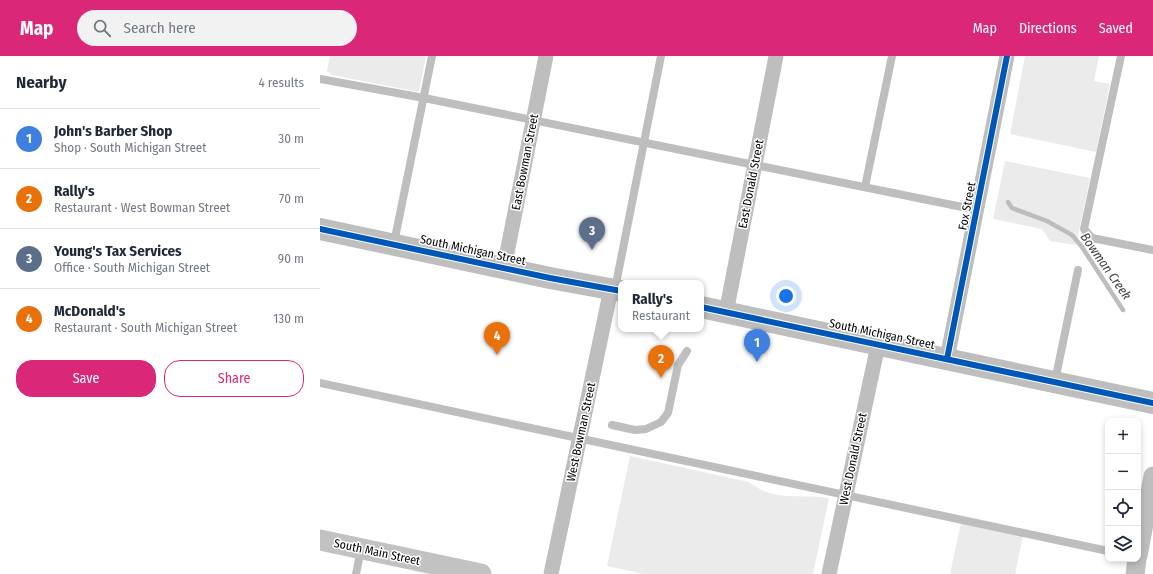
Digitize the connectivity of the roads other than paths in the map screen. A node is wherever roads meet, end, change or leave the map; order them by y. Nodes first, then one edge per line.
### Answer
1 (432, 56) edge
2 (546, 56) edge
3 (661, 56) edge
4 (776, 56) edge
5 (892, 56) edge
6 (1006, 56) edge
7 (1121, 56) edge
8 (320, 79) edge
9 (424, 98) junction
10 (534, 120) junction
11 (643, 142) junction
12 (754, 166) junction
13 (865, 186) junction
14 (977, 210) junction
15 (320, 229) edge
16 (394, 244) junction
17 (1153, 250) edge
18 (504, 268) junction
19 (1078, 270) dead end
20 (615, 290) edge
21 (704, 309) edge
22 (726, 313) junction
23 (878, 344) junction
24 (687, 352) dead end
25 (947, 359) junction
26 (1055, 382) junction
27 (320, 383) edge
28 (1153, 403) edge
29 (612, 425) dead end
30 (580, 438) junction
31 (1153, 476) edge
32 (846, 494) junction
33 (320, 540) edge
34 (1141, 540) edge
35 (361, 548) junction
36 (1105, 550) edge
37 (1137, 562) edge
38 (356, 574) edge
39 (481, 574) edge
40 (551, 574) edge
41 (829, 574) edge
42 (1135, 574) edge

1 - 9 lane
2 - 10 street, East Bowman Street
3 - 11 lane
4 - 12 street, East Donald Street
5 - 13 lane
6 - 14 street, Fox Street
7 - 17 lane
8 - 9 lane
9 - 10 lane
9 - 16 lane
10 - 11 lane
10 - 18 street, East Bowman Street
11 - 12 lane
11 - 20 lane
12 - 13 lane
12 - 22 street, East Donald Street
13 - 14 lane
14 - 25 street, Fox Street
15 - 16 main road, South Michigan Street
16 - 18 main road, South Michigan Street
18 - 20 main road, South Michigan Street
19 - 26 lane
20 - 30 street, West Bowman Street
21 - 22 main road, South Michigan Street
22 - 23 main road, South Michigan Street
23 - 25 main road, South Michigan Street
23 - 32 street, West Donald Street
24 - 29 lane
25 - 26 main road, South Michigan Street
26 - 28 main road, South Michigan Street
27 - 30 lane
30 - 32 lane
30 - 40 street, West Bowman Street
31 - 34 street
32 - 36 lane
32 - 41 street, West Donald Street
33 - 35 main road, South Main Street
35 - 38 lane
35 - 39 main road, South Main Street
37 - 42 street

